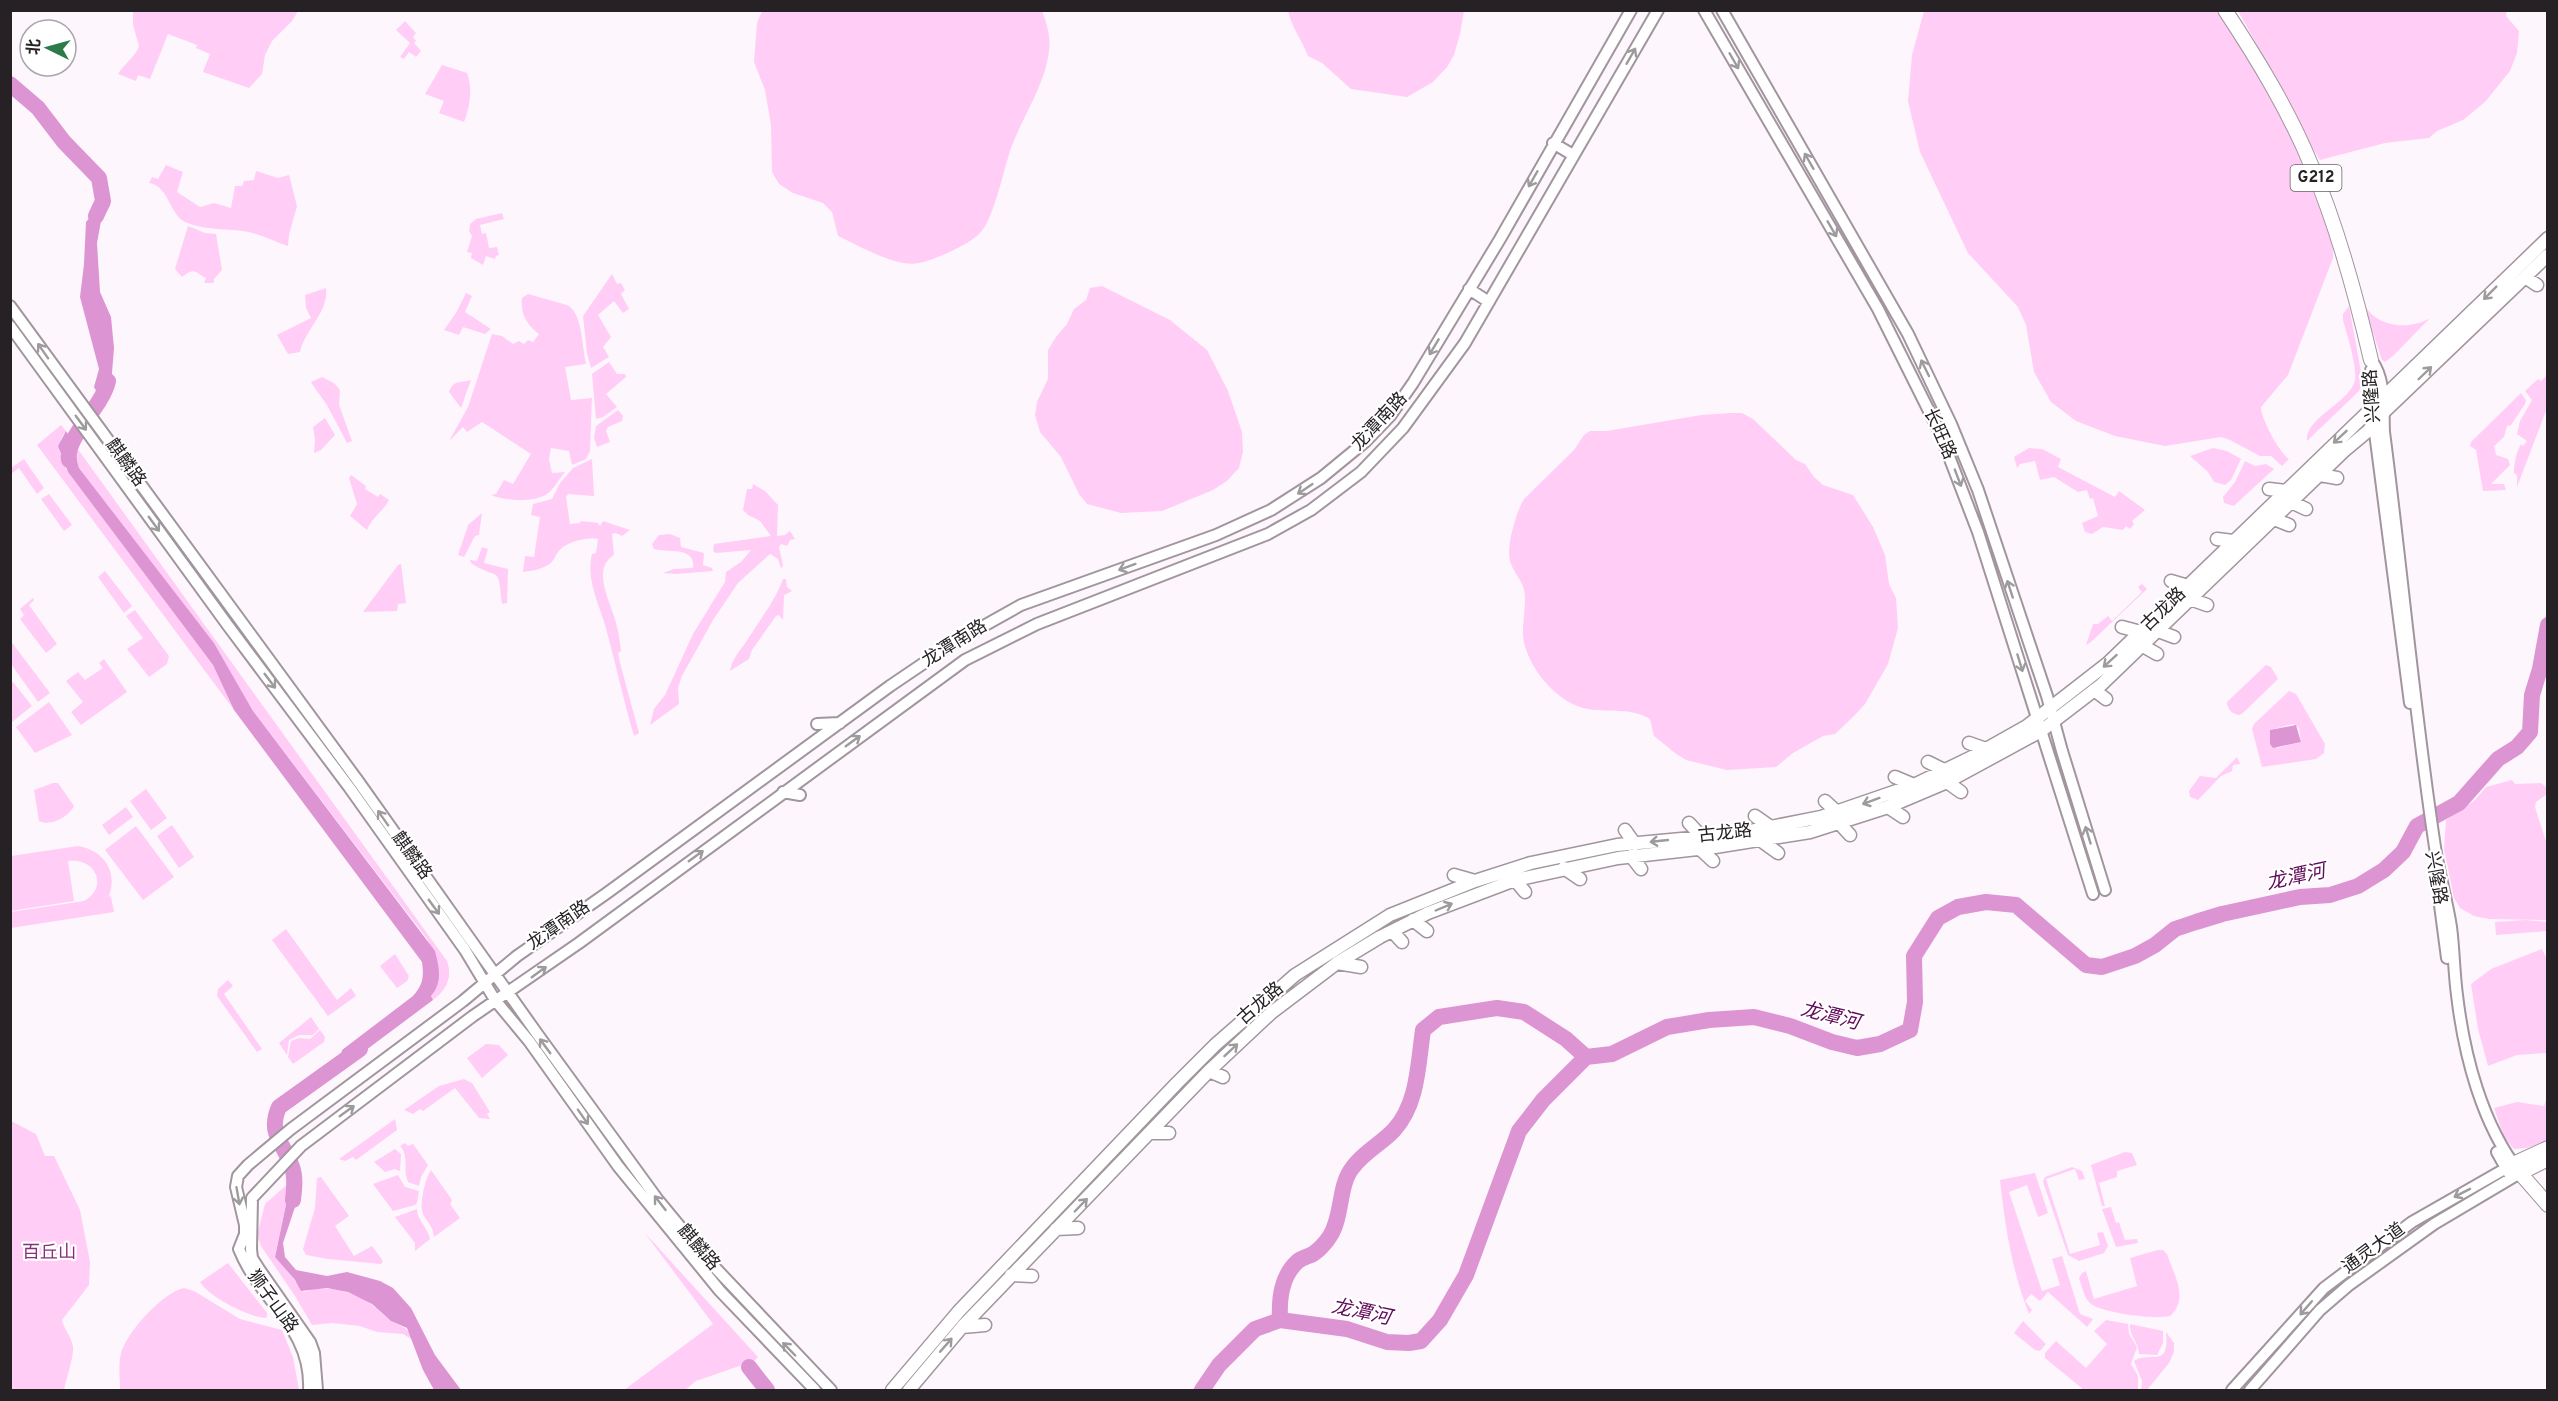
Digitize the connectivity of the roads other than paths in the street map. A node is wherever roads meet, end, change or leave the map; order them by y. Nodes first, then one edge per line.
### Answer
1 (1631, 10) edge
2 (1658, 10) edge
3 (1704, 10) edge
4 (1722, 10) edge
5 (2225, 10) edge
6 (1553, 143) junction
7 (1573, 155) junction
8 (2547, 238) edge
9 (1495, 247) junction
10 (1484, 252) dead end
11 (2547, 255) edge
12 (2501, 263) dead end
13 (2520, 273) junction
14 (2537, 285) dead end
15 (1469, 289) junction
16 (1489, 302) junction
17 (10, 306) edge
18 (10, 326) edge
19 (2371, 360) joint
20 (2377, 401) junction
21 (2383, 413) junction
22 (2374, 424) junction
23 (2320, 475) junction
24 (2337, 478) dead end
25 (2269, 489) dead end
26 (2288, 497) junction
27 (2306, 509) dead end
28 (2274, 519) junction
29 (2289, 525) dead end
30 (2217, 539) dead end
31 (2233, 541) junction
32 (2171, 582) dead end
33 (2189, 592) junction
34 (2207, 605) dead end
35 (2122, 627) dead end
36 (2141, 632) junction
37 (2158, 632) junction
38 (2174, 638) dead end
39 (2143, 646) junction
40 (2157, 654) dead end
41 (2094, 690) junction
42 (2106, 699) dead end
43 (2051, 709) junction
44 (2036, 717) junction
45 (2055, 722) junction
46 (840, 723) junction
47 (817, 724) dead end
48 (2041, 731) junction
49 (1969, 743) dead end
50 (1986, 749) junction
51 (2419, 752) junction
52 (1928, 762) dead end
53 (1947, 776) junction
54 (1895, 777) dead end
55 (1914, 785) junction
56 (783, 792) junction
57 (1961, 792) dead end
58 (800, 795) dead end
59 (1825, 801) dead end
60 (1888, 807) junction
61 (1755, 816) dead end
62 (1903, 817) dead end
63 (1838, 818) junction
64 (1689, 823) dead end
65 (1772, 828) junction
66 (1625, 830) dead end
67 (1850, 835) dead end
68 (1760, 840) junction
69 (1701, 842) junction
70 (1635, 843) junction
71 (1778, 853) dead end
72 (1631, 856) junction
73 (1713, 861) dead end
74 (1564, 868) junction
75 (1641, 869) dead end
76 (1454, 875) dead end
77 (1580, 879) dead end
78 (1515, 880) junction
79 (1475, 881) junction
80 (2105, 890) dead end
81 (1525, 892) dead end
82 (2093, 894) dead end
83 (1413, 920) junction
84 (1392, 931) junction
85 (1427, 931) dead end
86 (1402, 942) dead end
87 (1336, 963) junction
88 (1360, 966) dead end
89 (495, 974) junction
90 (484, 983) junction
91 (509, 993) junction
92 (495, 1000) junction
93 (1209, 1071) junction
94 (352, 1072) dead end
95 (365, 1075) junction
96 (1223, 1077) dead end
97 (1149, 1133) junction
98 (1169, 1133) dead end
99 (2547, 1148) edge
100 (2547, 1159) edge
101 (2513, 1171) junction
102 (2547, 1205) edge
103 (1041, 1209) dead end
104 (1055, 1211) junction
105 (2547, 1214) edge
106 (1078, 1228) dead end
107 (1056, 1229) junction
108 (245, 1249) junction
109 (1011, 1275) junction
110 (1032, 1276) dead end
111 (945, 1309) dead end
112 (959, 1311) junction
113 (985, 1325) dead end
114 (962, 1327) junction
115 (309, 1390) edge
116 (317, 1390) edge
117 (815, 1390) edge
118 (831, 1390) edge
119 (892, 1390) edge
120 (909, 1390) edge
121 (2232, 1390) edge
122 (2250, 1390) edge

1 - 6 main road, 龙潭南路
7 -> 2 main road, 龙潭南路
3 -> 44 main road, 长旺路
43 -> 4 main road, 长旺路
5 - 19 highway, G212
6 - 7 main road
6 -> 9 main road, 龙潭南路
7 - 16 main road, 龙潭南路
8 - 13 main road, 古龙路
9 - 10 main road
9 - 15 main road, 龙潭南路
11 - 13 main road, 古龙路
12 - 13 main road
13 - 14 main road
13 -> 20 main road, 古龙路
21 -> 13 main road, 古龙路
15 - 16 main road
15 -> 46 main road, 龙潭南路
56 -> 16 main road, 龙潭南路
89 -> 17 main road, 麒麟路
18 -> 90 main road, 麒麟路
19 - 20 main road, 兴隆路
20 - 21 main road, 兴隆路
20 - 22 main road, 兴隆路
20 -> 26 main road, 古龙路
21 - 22 main road, 古龙路
21 - 51 main road, 兴隆路
22 - 23 main road, 古龙路
22 - 51 main road, 兴隆路
23 - 24 main road
23 - 26 main road, 古龙路
25 - 26 main road
26 - 27 main road
26 - 28 main road, 古龙路
26 - 31 main road, 古龙路
28 - 29 main road
28 - 33 main road, 古龙路
30 - 31 main road
31 - 33 main road, 古龙路
32 - 33 main road
33 - 34 main road
33 - 36 main road, 古龙路
33 - 37 main road, 古龙路
35 - 36 main road
36 -> 43 main road, 古龙路
37 - 38 main road
37 - 39 main road, 古龙路
39 - 40 main road
39 - 41 main road, 古龙路
41 - 42 main road
41 - 45 main road, 古龙路
43 - 44 main road, 古龙路
43 - 45 main road, 长旺路
44 - 48 main road, 长旺路
44 - 50 main road, 古龙路
45 - 48 main road, 古龙路
80 -> 45 main road, 长旺路
46 - 47 main road
46 - 89 main road, 龙潭南路
48 - 53 main road, 古龙路
48 - 82 main road, 长旺路
49 - 50 main road
50 - 53 main road, 古龙路
51 - 101 main road, 兴隆路
52 - 53 main road
53 - 55 main road, 古龙路
53 - 57 main road
53 - 60 main road, 古龙路
54 - 55 main road
55 -> 63 main road, 古龙路
56 - 58 main road
91 -> 56 main road, 龙潭南路
59 - 63 main road
60 - 62 main road
60 - 63 main road, 古龙路
61 - 65 main road
63 - 65 main road, 古龙路
63 - 67 main road
63 - 68 main road, 古龙路
64 - 69 main road
65 - 69 main road, 古龙路
66 - 70 main road
68 - 69 main road, 古龙路
68 - 71 main road
69 -> 70 main road, 古龙路
69 - 72 main road, 古龙路
69 - 73 main road
70 - 79 main road, 古龙路
72 - 74 main road, 古龙路
72 - 75 main road
74 - 77 main road
74 - 78 main road, 古龙路
76 - 79 main road
78 - 81 main road
83 -> 78 main road, 古龙路
79 - 104 main road, 古龙路
83 - 84 main road, 古龙路
83 - 85 main road
84 - 86 main road
84 - 87 main road, 古龙路
87 - 88 main road
93 -> 87 main road, 古龙路
89 - 90 main road, 龙潭南路
89 - 91 main road, 麒麟路
90 - 92 main road, 麒麟路
90 - 95 main road, 龙潭南路
91 - 92 main road, 龙潭南路
118 -> 91 main road, 麒麟路
108 -> 92 main road, 龙潭南路
92 -> 117 main road, 麒麟路
93 - 96 main road
93 - 97 main road, 古龙路
94 - 95 main road
95 -> 108 main road, 龙潭南路
97 - 98 main road
107 -> 97 main road, 古龙路
99 - 101 highway, 通灵大道
100 - 101 highway, 通灵大道
101 - 102 highway
101 - 105 highway
101 -> 121 main road, 通灵大道
101 - 122 main road, 通灵大道
103 - 104 main road
104 - 112 main road, 古龙路
106 - 107 main road
107 - 109 main road, 古龙路
108 - 115 main road, 狮子山路
108 - 116 main road, 狮子山路
109 - 110 main road
109 - 114 main road, 古龙路
111 - 112 main road
112 - 119 main road, 古龙路
113 - 114 main road
120 -> 114 main road, 古龙路

